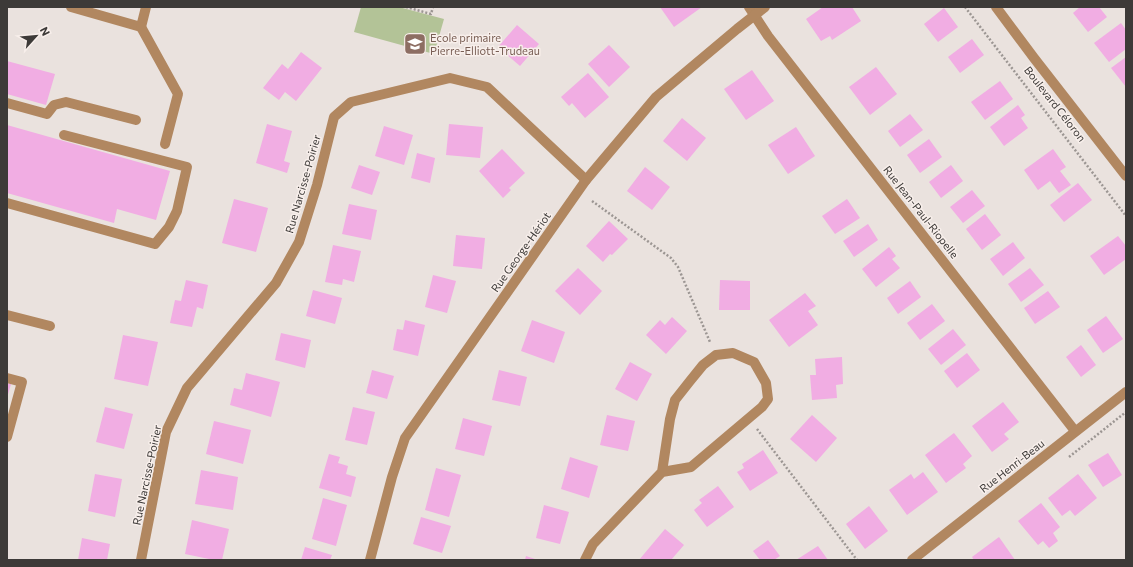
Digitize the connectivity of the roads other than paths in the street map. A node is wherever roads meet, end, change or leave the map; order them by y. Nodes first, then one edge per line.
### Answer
1 (71, 7) edge
2 (146, 7) edge
3 (765, 7) edge
4 (996, 7) edge
5 (752, 11) edge
6 (141, 27) junction
7 (7, 103) edge
8 (136, 120) dead end
9 (64, 135) dead end
10 (165, 144) dead end
11 (1126, 176) edge
12 (586, 180) junction
13 (7, 203) edge
14 (7, 315) edge
15 (50, 326) dead end
16 (7, 378) edge
17 (1126, 392) edge
18 (1076, 431) junction
19 (7, 437) edge
20 (662, 472) junction
21 (924, 557) edge
22 (141, 560) edge
23 (370, 560) edge
24 (585, 560) edge
25 (912, 560) edge

1 - 6 street
2 - 6 street
3 - 5 street, Rue George-Hériot
4 - 11 street, Boulevard Céloron
5 - 12 street, Rue George-Hériot
5 - 18 street, Rue Jean-Paul-Riopelle
6 - 10 street
7 - 8 street
9 - 13 street
12 - 22 street, Rue Narcisse-Poirier
12 - 23 street, Rue George-Hériot
14 - 15 street
16 - 19 street
17 - 18 street, Rue Henri-Beau
18 - 21 street, Rue Henri-Beau
20 - 20 street
20 - 24 street
21 - 25 street, Rue Henri-Beau

